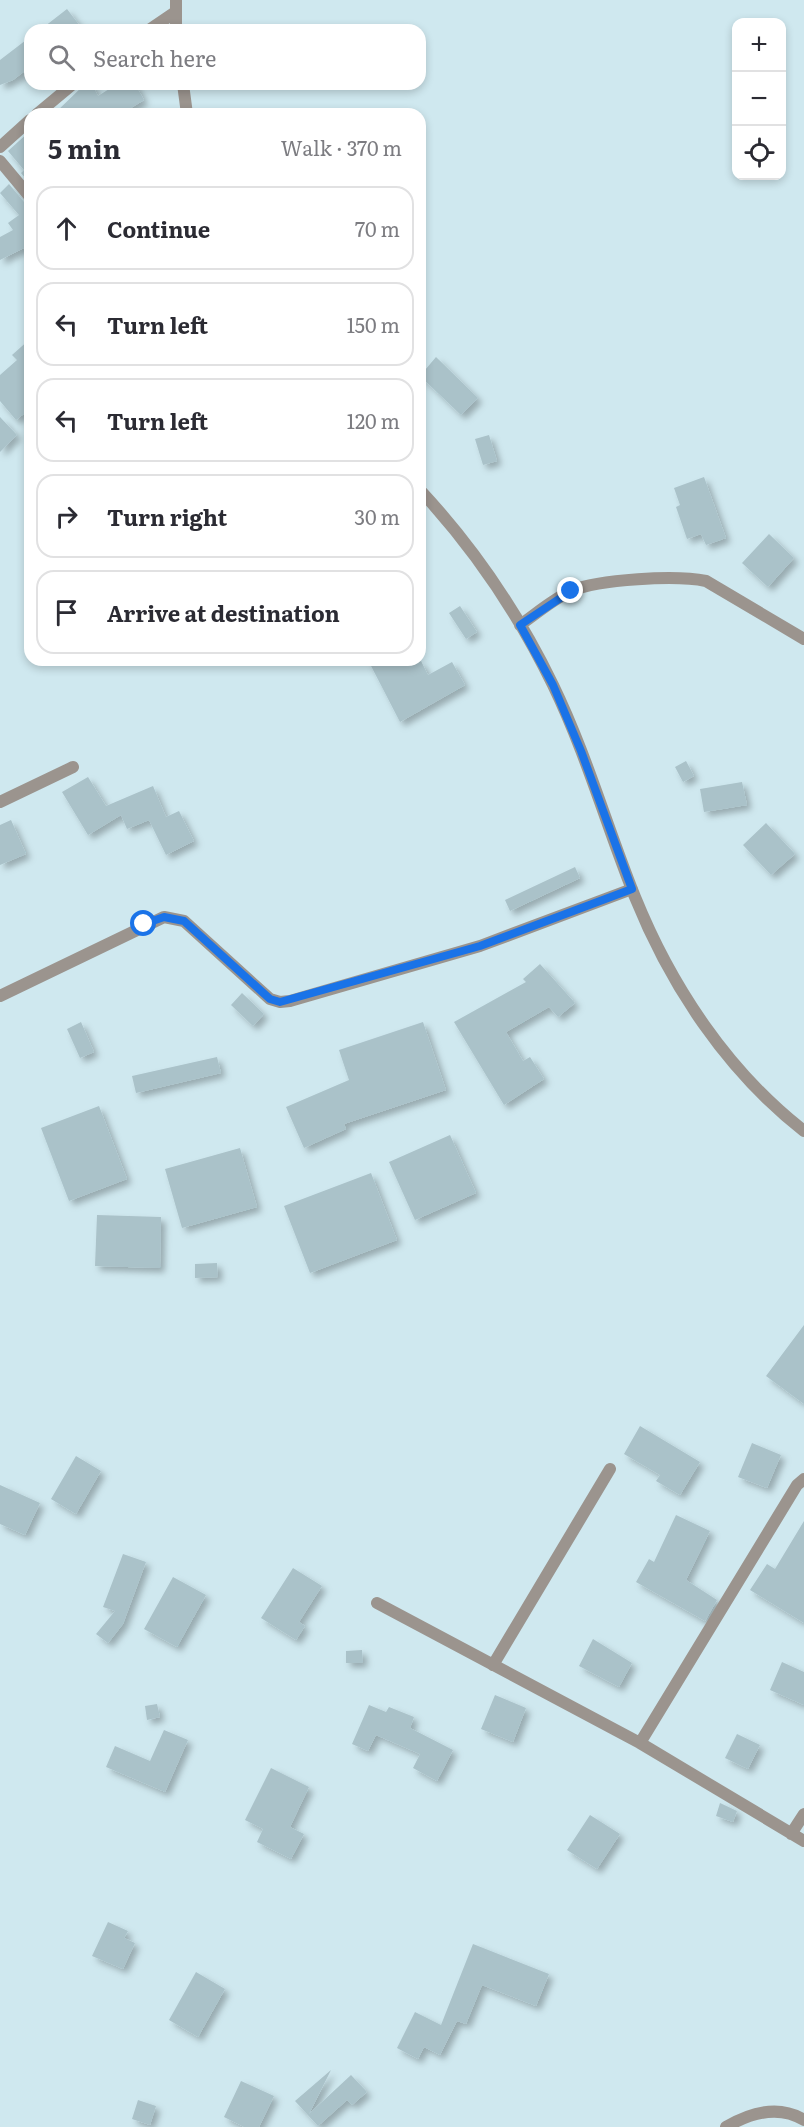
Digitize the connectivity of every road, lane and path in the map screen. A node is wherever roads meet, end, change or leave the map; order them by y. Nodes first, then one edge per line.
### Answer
1 (176, 0) edge
2 (174, 14) junction
3 (158, 24) edge
4 (175, 24) edge
5 (66, 90) edge
6 (184, 90) edge
7 (44, 108) edge
8 (187, 108) edge
9 (24, 125) edge
10 (0, 146) edge
11 (0, 161) edge
12 (24, 190) edge
13 (426, 496) edge
14 (520, 625) junction
15 (804, 639) edge
16 (73, 767) dead end
17 (0, 802) edge
18 (632, 889) junction
19 (0, 996) edge
20 (804, 1131) edge
21 (610, 1469) dead end
22 (804, 1479) edge
23 (377, 1603) dead end
24 (494, 1665) junction
25 (640, 1743) junction
26 (804, 1814) edge
27 (790, 1834) junction
28 (804, 1841) edge
29 (804, 2120) edge
30 (726, 2127) edge

1 - 2 street
2 - 3 street
2 - 4 street
5 - 7 street
6 - 8 street
9 - 10 street
11 - 12 street
13 - 14 street
14 - 15 street
14 - 18 street
16 - 17 street
18 - 19 street
18 - 20 street
21 - 24 street
22 - 25 street
23 - 24 street
24 - 25 street
25 - 27 street
26 - 27 street
27 - 28 street
29 - 30 street

